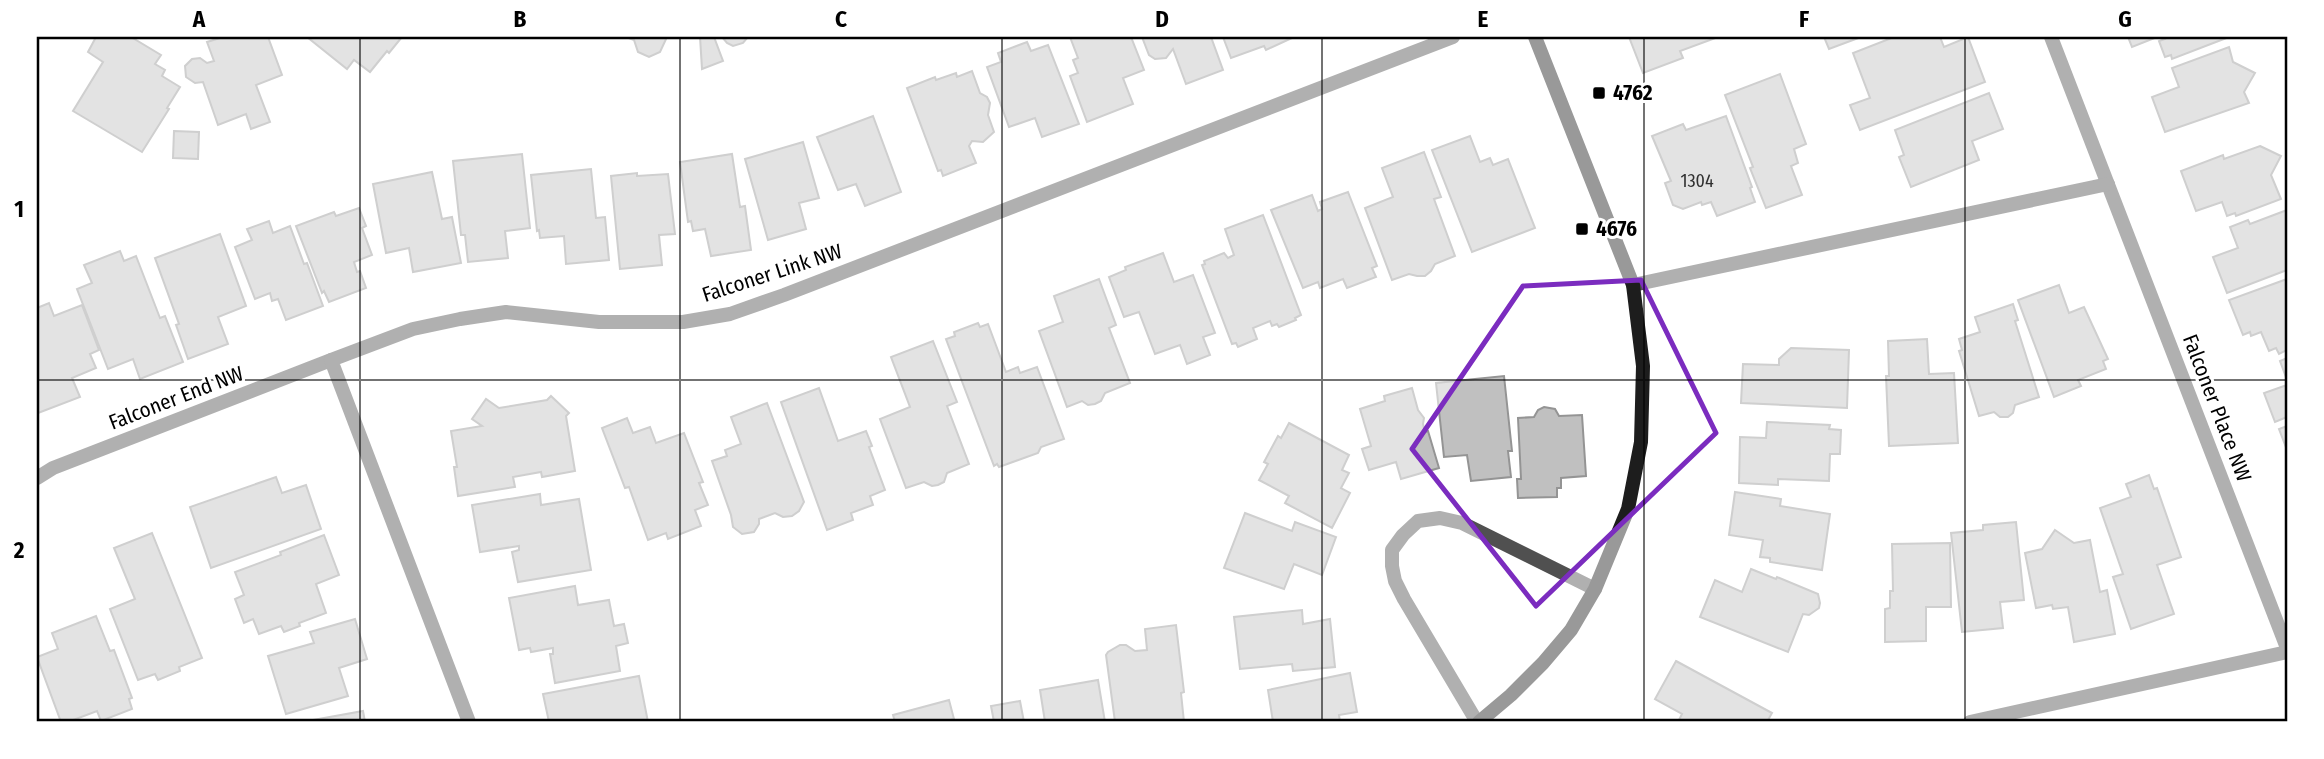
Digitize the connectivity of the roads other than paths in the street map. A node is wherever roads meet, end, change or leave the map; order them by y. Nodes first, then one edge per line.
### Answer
1 (1453, 37) edge
2 (1535, 37) edge
3 (2051, 37) edge
4 (2108, 184) junction
5 (1633, 285) junction
6 (331, 360) junction
7 (37, 478) edge
8 (1595, 589) junction
9 (2287, 650) edge
10 (469, 722) edge
11 (1478, 722) edge
12 (1970, 722) edge

1 - 6 street, Falconer Link NW
2 - 5 street
3 - 4 street, Falconer Place NW
4 - 5 street
4 - 9 street, Falconer Place NW
5 - 8 street
6 - 7 street, Falconer End NW
6 - 10 street
8 - 11 street
8 - 11 street
9 - 12 street, Falconer Place NW

